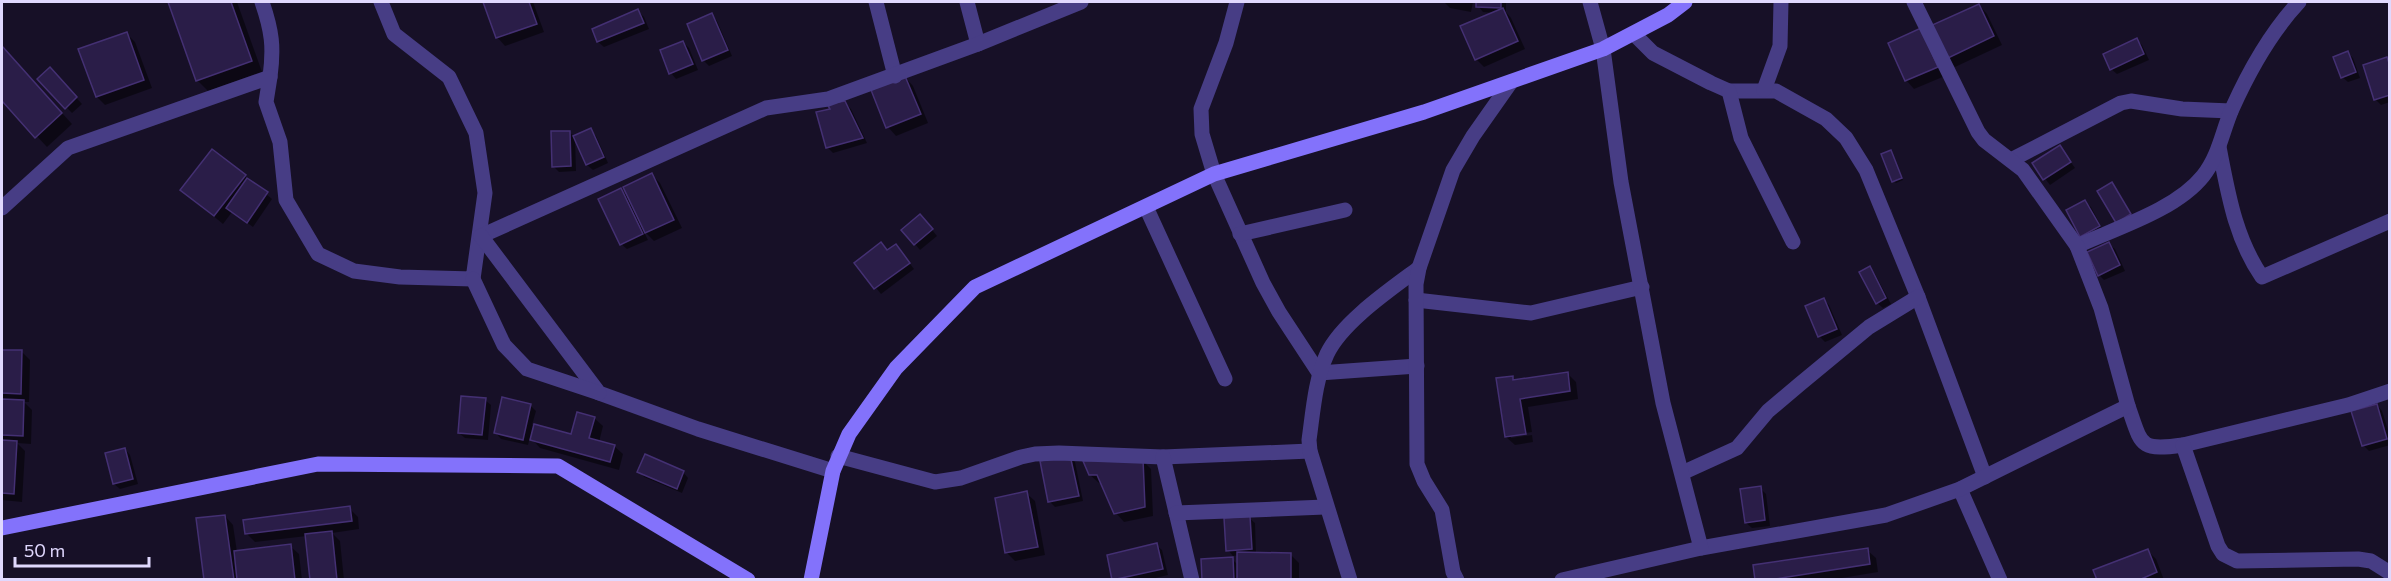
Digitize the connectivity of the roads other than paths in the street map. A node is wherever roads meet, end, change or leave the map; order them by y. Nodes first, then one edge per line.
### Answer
1 (262, 2) edge
2 (381, 2) edge
3 (876, 2) edge
4 (967, 2) edge
5 (1076, 2) edge
6 (1237, 2) edge
7 (1590, 2) edge
8 (1685, 2) edge
9 (1781, 2) edge
10 (1914, 2) edge
11 (2299, 2) edge
12 (1635, 34) junction
13 (978, 44) junction
14 (1603, 49) junction
15 (895, 76) junction
16 (270, 77) junction
17 (1511, 81) junction
18 (1764, 90) junction
19 (1729, 91) junction
20 (2231, 111) junction
21 (2219, 147) junction
22 (2011, 160) junction
23 (1214, 174) junction
24 (1146, 207) junction
25 (2, 208) edge
26 (1345, 210) dead end
27 (2390, 221) edge
28 (1240, 234) junction
29 (481, 236) junction
30 (1793, 242) dead end
31 (2077, 246) junction
32 (1419, 268) junction
33 (473, 279) junction
34 (1642, 287) junction
35 (1918, 297) junction
36 (1416, 300) junction
37 (1417, 366) junction
38 (1319, 373) junction
39 (1225, 379) dead end
40 (2390, 391) edge
41 (600, 393) junction
42 (2128, 406) junction
43 (2183, 444) junction
44 (1310, 451) junction
45 (838, 456) junction
46 (1163, 457) junction
47 (832, 471) junction
48 (1682, 473) junction
49 (1985, 477) junction
50 (1960, 489) junction
51 (1325, 507) junction
52 (1176, 513) junction
53 (2, 528) edge
54 (1701, 548) junction
55 (2390, 573) edge
56 (748, 579) edge
57 (811, 579) edge
58 (1192, 579) edge
59 (1350, 579) edge
60 (1457, 579) edge
61 (1562, 579) edge
62 (2000, 579) edge

1 - 16 street
2 - 29 street
3 - 15 street
4 - 13 street
5 - 13 street
6 - 23 street
7 - 14 street
8 - 12 main road
9 - 18 street
10 - 22 street
11 - 20 street
12 - 14 main road
12 - 19 street
13 - 15 street
14 - 17 main road
14 - 34 street
15 - 29 street
16 - 25 street
16 - 33 street
17 - 23 main road
17 - 32 street
18 - 19 street
18 - 35 street
19 - 30 street
20 - 21 street
20 - 22 street
21 - 27 street
21 - 31 street
22 - 31 street
23 - 24 main road
23 - 28 street
24 - 39 street
24 - 45 main road
26 - 28 street
28 - 38 street
29 - 33 street
29 - 41 street
31 - 42 street
32 - 36 street
32 - 38 street
33 - 41 street
34 - 36 street
34 - 48 street
35 - 48 street
35 - 49 street
36 - 37 street
37 - 38 street
37 - 60 street
38 - 44 street
40 - 43 street
41 - 47 street
42 - 43 street
42 - 49 street
43 - 55 street
44 - 46 street
44 - 51 street
45 - 46 street
45 - 47 main road
46 - 52 street
47 - 57 main road
48 - 54 street
49 - 50 street
50 - 54 street
50 - 62 street
51 - 52 street
51 - 59 street
52 - 58 street
53 - 56 main road
54 - 61 street

